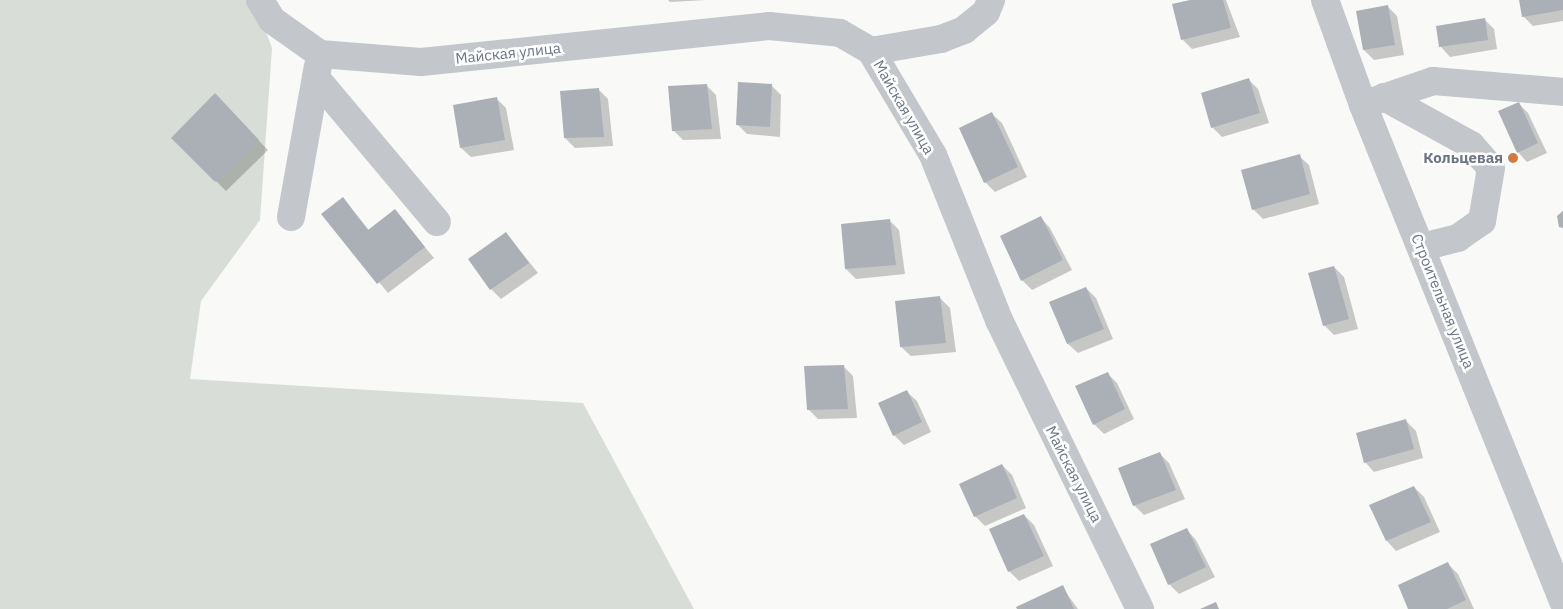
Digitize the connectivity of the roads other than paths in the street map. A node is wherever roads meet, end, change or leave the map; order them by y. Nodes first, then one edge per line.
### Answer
1 (260, 0) edge
2 (990, 0) edge
3 (1325, 0) edge
4 (871, 51) junction
5 (318, 66) junction
6 (1563, 92) edge
7 (1374, 101) junction
8 (291, 217) dead end
9 (437, 222) dead end
10 (1422, 247) junction
11 (1563, 601) edge
12 (1140, 609) edge

1 - 5 street
2 - 4 street
3 - 7 street, Строительная улица
4 - 5 street, Майская улица
4 - 12 street, Майская улица
5 - 8 street
5 - 9 street
6 - 7 street
7 - 10 street, Строительная улица
7 - 10 street
10 - 11 street, Строительная улица

